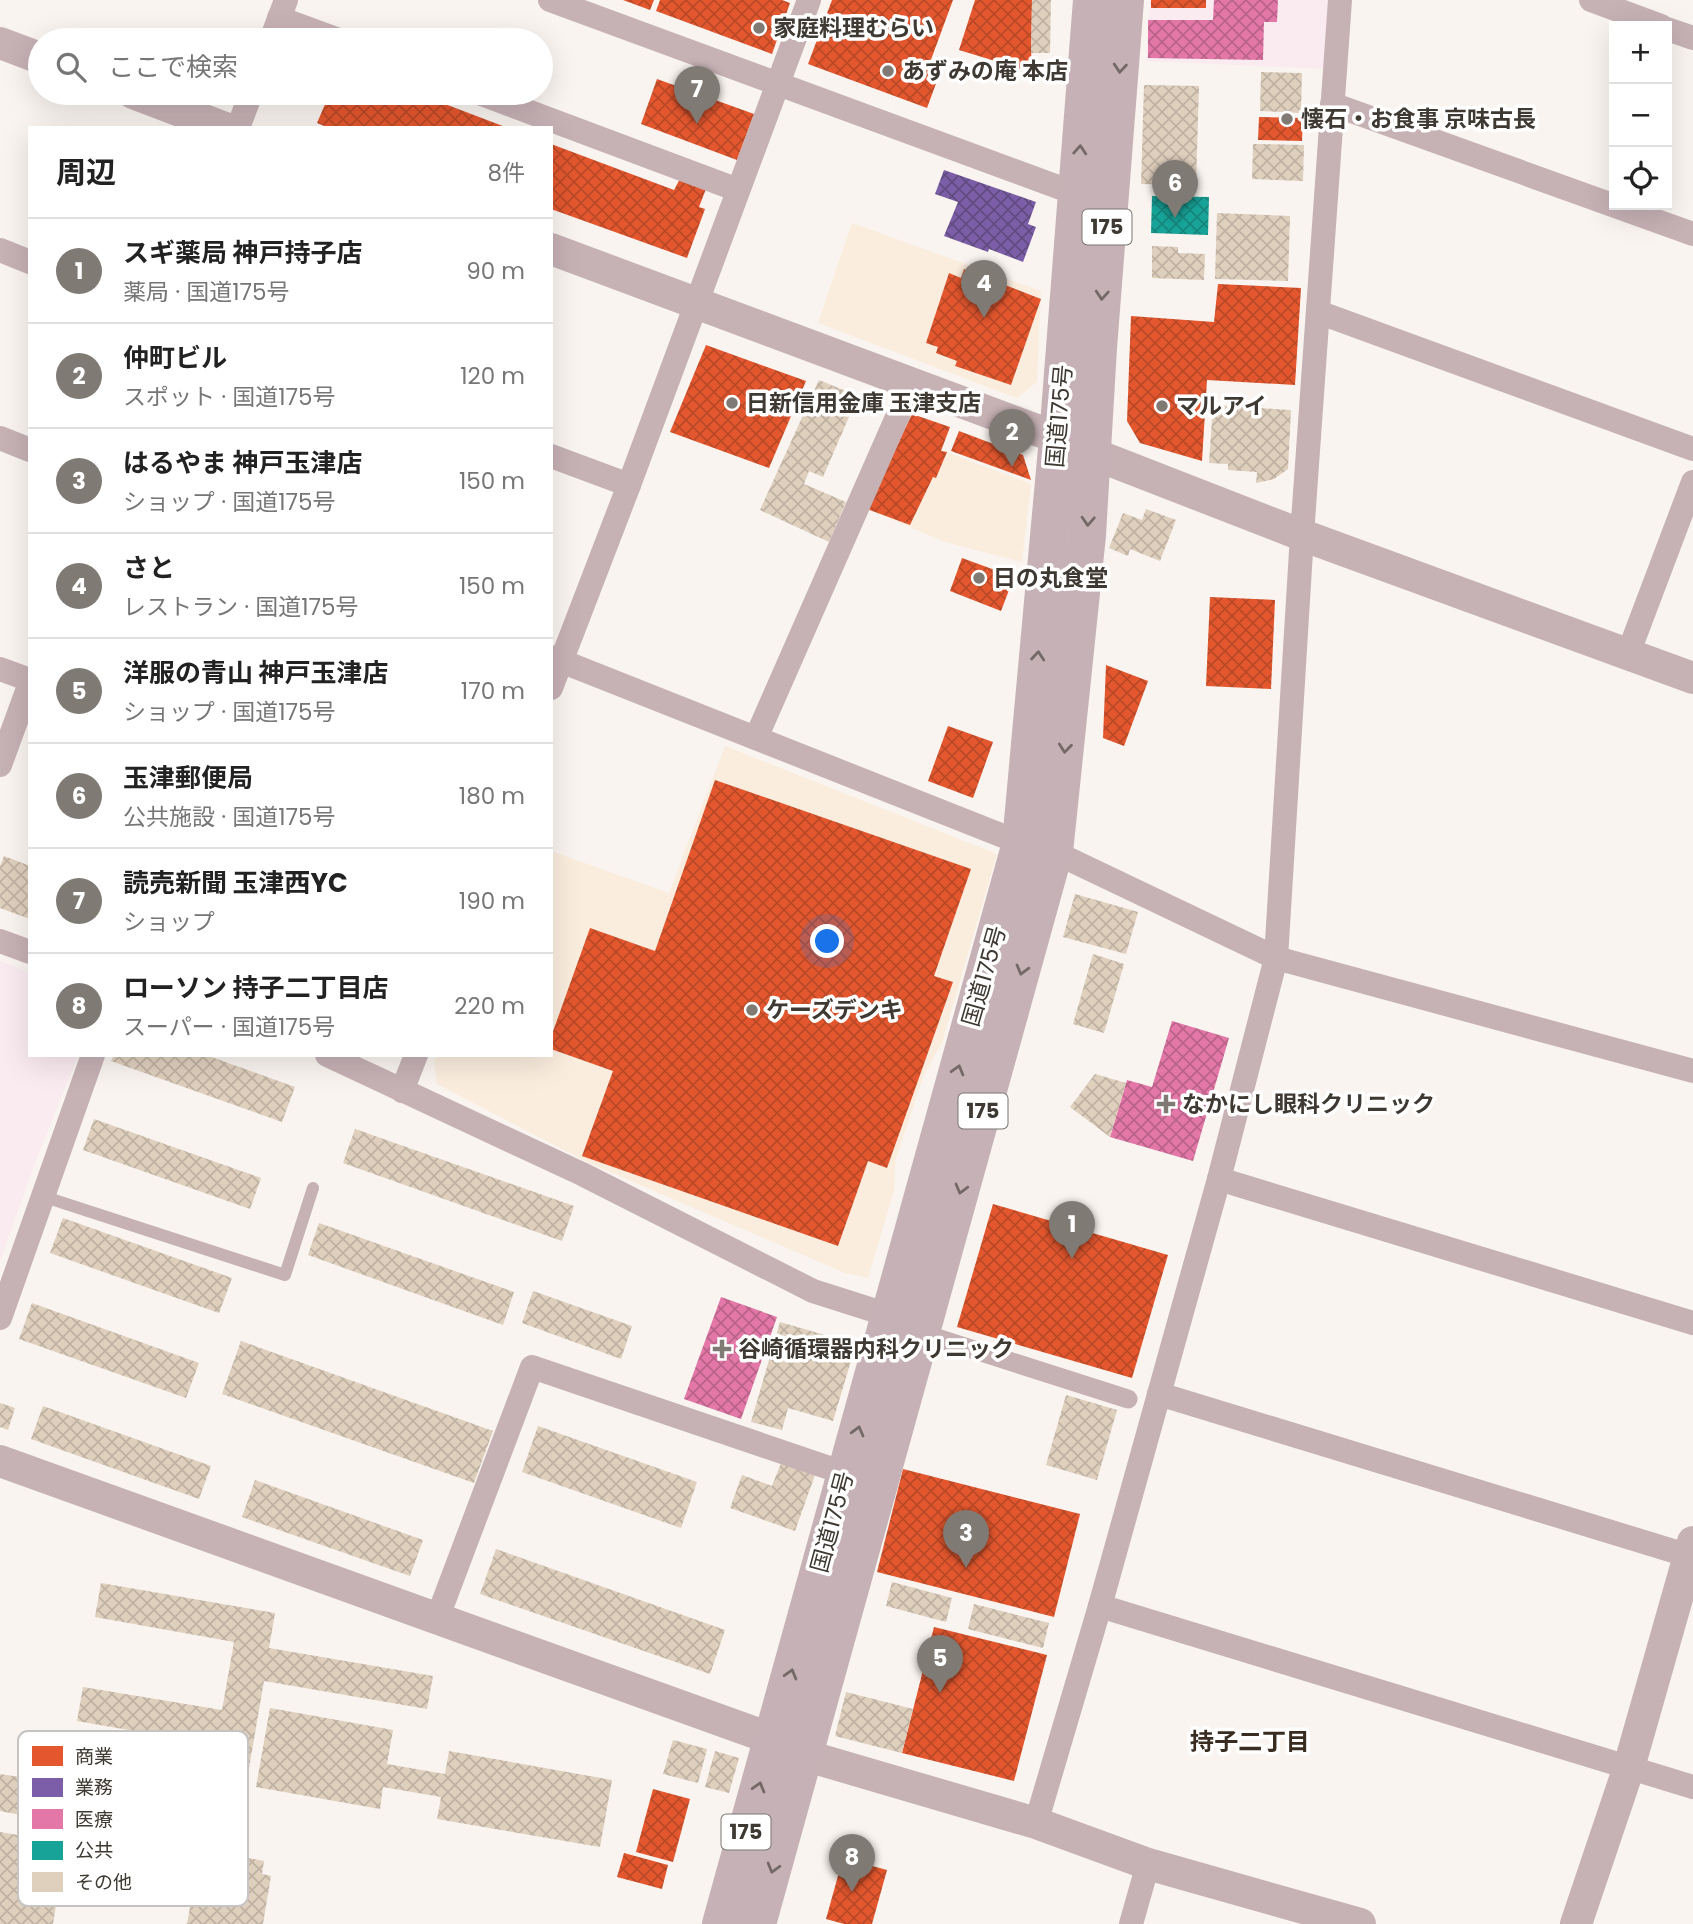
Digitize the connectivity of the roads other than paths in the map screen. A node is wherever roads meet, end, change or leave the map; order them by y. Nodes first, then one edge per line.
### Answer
1 (550, 0) edge
2 (809, 0) edge
3 (1092, 0) edge
4 (1125, 0) edge
5 (1340, 0) edge
6 (1591, 0) edge
7 (279, 19) edge
8 (1648, 21) edge
9 (305, 28) edge
10 (1672, 31) edge
11 (1693, 38) edge
12 (0, 43) edge
13 (28, 54) edge
14 (779, 85) junction
15 (1332, 104) junction
16 (165, 105) edge
17 (247, 105) edge
18 (511, 105) edge
19 (220, 126) edge
20 (239, 126) edge
21 (738, 190) junction
22 (1093, 200) junction
23 (1693, 234) edge
24 (0, 250) edge
25 (553, 250) edge
26 (28, 261) edge
27 (696, 303) junction
28 (1318, 312) junction
29 (912, 383) junction
30 (0, 438) edge
31 (1074, 445) junction
32 (28, 449) edge
33 (1693, 449) edge
34 (553, 457) edge
35 (1693, 482) edge
36 (629, 485) junction
37 (1302, 535) junction
38 (1628, 654) junction
39 (556, 659) edge
40 (0, 669) edge
41 (553, 676) edge
42 (1693, 678) edge
43 (28, 681) edge
44 (28, 688) edge
45 (756, 738) junction
46 (0, 765) edge
47 (1037, 848) junction
48 (0, 941) edge
49 (28, 950) edge
50 (1276, 958) junction
51 (92, 1057) edge
52 (331, 1057) edge
53 (415, 1057) edge
54 (1693, 1071) edge
55 (402, 1091) junction
56 (1219, 1179) junction
57 (313, 1188) dead end
58 (45, 1197) junction
59 (0, 1318) edge
60 (1693, 1323) edge
61 (917, 1327) junction
62 (1159, 1394) junction
63 (1128, 1399) dead end
64 (0, 1461) edge
65 (863, 1479) junction
66 (1692, 1552) edge
67 (1100, 1606) junction
68 (437, 1619) junction
69 (788, 1747) junction
70 (1629, 1767) junction
71 (1693, 1787) edge
72 (1036, 1823) junction
73 (1148, 1864) junction
74 (721, 1924) edge
75 (757, 1924) edge
76 (1131, 1924) edge
77 (1360, 1924) edge
78 (1576, 1924) edge

1 - 14 street
2 - 14 street
22 -> 3 highway, 国道175号 / 175
4 -> 22 highway, 国道175号 / 175
5 - 15 street
6 - 8 street
7 - 9 street
10 - 11 street
12 - 13 street
14 - 21 street
14 - 22 street
15 - 23 street
15 - 28 street
16 - 19 street
17 - 20 street
18 - 21 street
21 - 27 street
22 - 31 highway, 国道175号 / 175
24 - 26 street
25 - 27 street
27 - 29 street
27 - 36 street
28 - 33 street
28 - 37 street
29 - 31 street
29 - 45 street
30 - 32 street
31 - 37 street
31 - 47 highway, 国道175号 / 175
34 - 36 street
35 - 38 street
36 - 39 street
37 - 38 street
37 - 50 street
38 - 42 street
39 - 41 street
39 - 45 street
40 - 43 street
44 - 46 street
45 - 47 street
47 - 50 street
47 - 61 highway, 国道175号 / 175
48 - 49 street
50 - 54 street
50 - 56 street
51 - 58 street
52 - 55 street
53 - 55 street
55 - 61 street
56 - 60 street
56 - 62 street
57 - 58 lane
58 - 59 street
61 - 63 street
61 - 65 highway, 国道175号 / 175
62 - 66 street
62 - 67 street
64 - 68 street
65 - 68 street
65 - 69 highway, 国道175号 / 175
66 - 70 street
67 - 70 street
67 - 72 street
68 - 69 street
69 - 72 street
74 -> 69 highway, 国道175号 / 175
69 -> 75 highway, 国道175号 / 175
70 - 71 street
70 - 78 street
72 - 73 street
73 - 76 street
73 - 77 street

